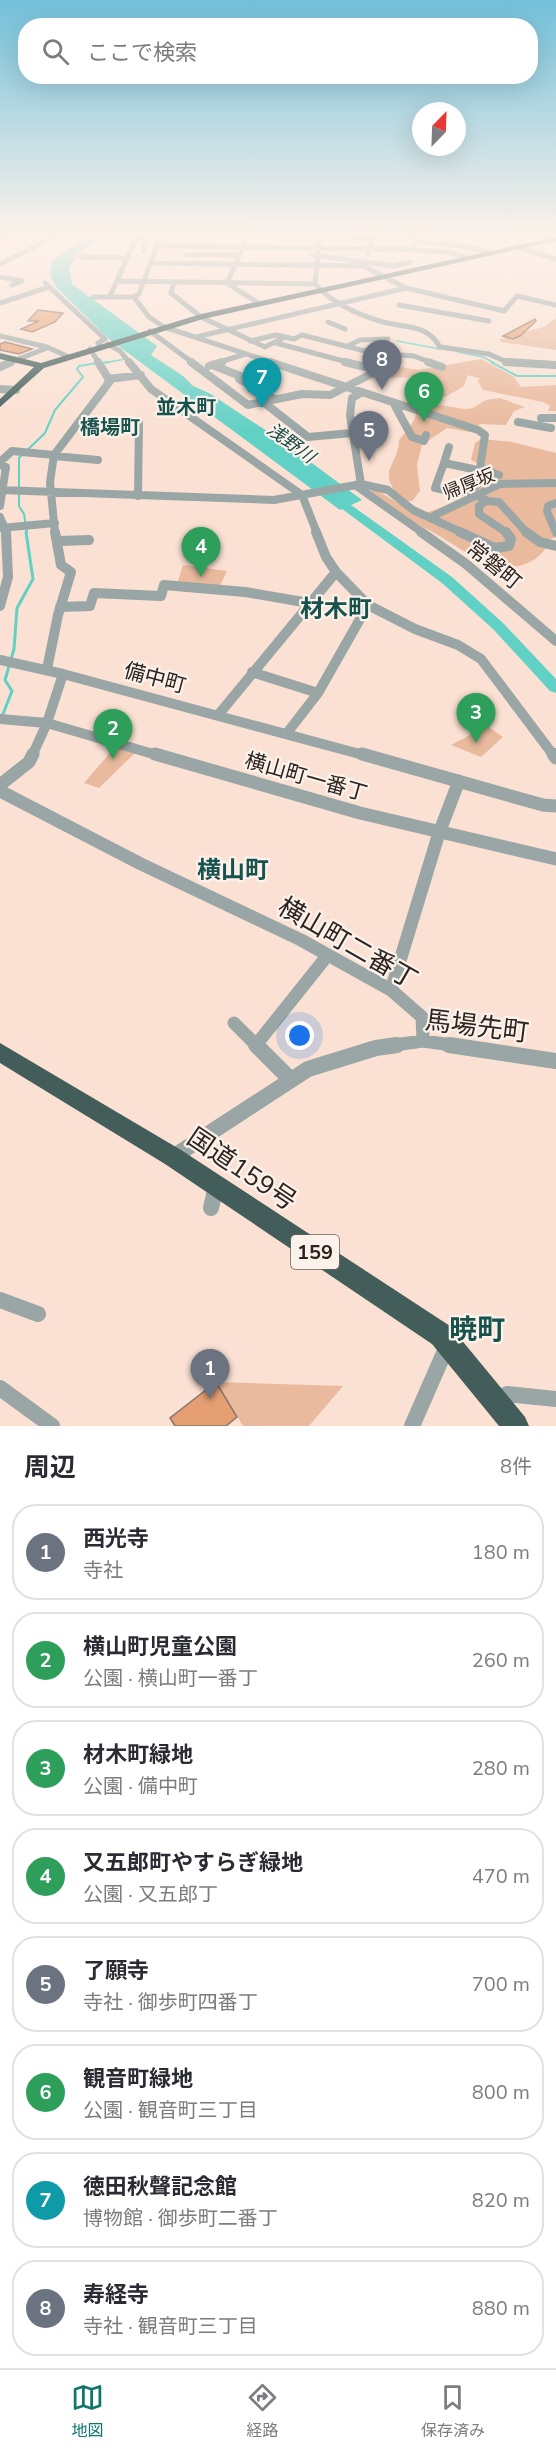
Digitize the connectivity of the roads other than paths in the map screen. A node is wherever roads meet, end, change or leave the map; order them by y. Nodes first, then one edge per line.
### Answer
1 (62, 299) edge
2 (135, 299) edge
3 (178, 299) edge
4 (251, 299) edge
5 (279, 299) edge
6 (335, 299) edge
7 (360, 299) edge
8 (449, 299) edge
9 (514, 299) edge
10 (529, 299) edge
11 (341, 303) junction
12 (260, 304) junction
13 (556, 304) edge
14 (399, 305) dead end
15 (201, 317) junction
16 (489, 321) dead end
17 (327, 322) dead end
18 (394, 323) junction
19 (164, 327) junction
20 (345, 329) dead end
21 (226, 330) junction
22 (148, 332) junction
23 (0, 336) edge
24 (279, 336) junction
25 (194, 337) junction
26 (10, 338) junction
27 (388, 339) junction
28 (250, 341) junction
29 (0, 343) edge
30 (276, 343) junction
31 (101, 345) junction
32 (348, 346) junction
33 (47, 348) junction
34 (388, 353) junction
35 (245, 354) junction
36 (0, 356) edge
37 (69, 357) junction
38 (15, 360) junction
39 (212, 365) junction
40 (556, 365) edge
41 (41, 366) junction
42 (0, 367) edge
43 (365, 367) dead end
44 (442, 367) dead end
45 (199, 368) junction
46 (353, 374) dead end
47 (141, 375) junction
48 (365, 378) junction
49 (108, 379) junction
50 (345, 388) junction
51 (0, 389) edge
52 (16, 390) junction
53 (361, 393) junction
54 (273, 398) junction
55 (262, 401) junction
56 (0, 404) edge
57 (394, 404) junction
58 (556, 418) edge
59 (518, 422) dead end
60 (138, 423) dead end
61 (554, 429) edge
62 (352, 433) junction
63 (426, 435) dead end
64 (449, 447) dead end
65 (54, 456) junction
66 (98, 460) dead end
67 (0, 464) edge
68 (443, 464) junction
69 (499, 475) dead end
70 (556, 483) edge
71 (356, 485) junction
72 (1, 490) edge
73 (469, 492) junction
74 (49, 493) junction
75 (306, 494) junction
76 (138, 496) junction
77 (486, 500) junction
78 (556, 503) edge
79 (0, 506) edge
80 (0, 517) edge
81 (431, 517) junction
82 (55, 523) junction
83 (3, 528) edge
84 (556, 533) edge
85 (89, 540) dead end
86 (58, 541) junction
87 (556, 546) edge
88 (336, 572) junction
89 (309, 603) junction
90 (368, 605) junction
91 (0, 606) edge
92 (60, 607) junction
93 (556, 641) edge
94 (8, 660) edge
95 (47, 669) junction
96 (252, 672) junction
97 (63, 674) junction
98 (318, 693) junction
99 (219, 714) junction
100 (0, 719) edge
101 (47, 723) junction
102 (287, 733) junction
103 (556, 758) edge
104 (459, 781) junction
105 (0, 785) edge
106 (0, 791) edge
107 (556, 806) edge
108 (439, 833) junction
109 (556, 859) edge
110 (327, 956) junction
111 (391, 990) junction
112 (234, 1023) dead end
113 (423, 1041) junction
114 (256, 1045) junction
115 (0, 1052) edge
116 (556, 1061) edge
117 (290, 1079) junction
118 (173, 1157) junction
119 (0, 1300) edge
120 (38, 1314) dead end
121 (448, 1344) junction
122 (0, 1388) edge
123 (507, 1394) dead end
124 (556, 1399) edge
125 (52, 1426) edge
126 (412, 1426) edge
127 (516, 1426) edge

1 - 31 street
2 - 19 street
3 - 15 street
4 - 12 street
5 - 12 highway
6 - 11 street
7 - 11 street
8 - 9 street
10 - 13 street
11 - 18 street
11 - 21 street
12 - 15 highway
14 - 16 street
15 - 19 highway
15 - 21 street
17 - 20 street
18 - 27 street
18 - 40 street
19 - 22 highway
19 - 25 street
21 - 25 street
21 - 28 street
22 - 31 highway
22 - 45 street
23 - 26 street
24 - 28 street
24 - 30 street
24 - 32 street
25 - 35 street
26 - 29 street
26 - 33 street
27 - 32 street
27 - 34 street
28 - 30 street
30 - 43 street
31 - 37 highway
31 - 47 street
31 - 49 street
32 - 34 street
33 - 37 street
33 - 38 street
34 - 44 street
34 - 48 street
35 - 39 street
35 - 50 street
36 - 38 highway
37 - 41 highway
38 - 41 highway
38 - 42 street
39 - 45 street
39 - 54 street
41 - 52 highway
45 - 55 street
46 - 48 street
47 - 49 street
47 - 75 street
48 - 50 street
49 - 65 street
50 - 53 street
50 - 54 street
51 - 52 street
52 - 56 highway
53 - 57 street
53 - 62 street
54 - 55 street
55 - 62 street
57 - 63 street
57 - 69 street
58 - 61 street
59 - 61 street
60 - 76 street
62 - 71 street
64 - 68 street
65 - 66 street
65 - 67 street
65 - 74 street
67 - 72 street
68 - 73 street
68 - 73 street
70 - 81 street, 帰厚坂
71 - 75 street
71 - 81 street
71 - 93 street, 常磐町
72 - 74 street
72 - 79 street
73 - 77 street, bridge
74 - 76 street
74 - 82 street
75 - 76 street
75 - 88 street
77 - 81 street
77 - 87 street
78 - 84 street
80 - 83 street
82 - 83 street
82 - 86 street
83 - 91 street
85 - 86 street
86 - 92 street
88 - 89 street
88 - 90 street
89 - 92 street
89 - 96 street
90 - 98 street
90 - 103 street
92 - 95 street
94 - 95 street, 備中町
95 - 97 street, 備中町
96 - 98 street
96 - 99 street
97 - 99 street, 備中町
97 - 101 street
98 - 102 street
99 - 102 street, 備中町
100 - 101 street, 横山町一番丁
101 - 105 street
101 - 108 street, 横山町一番丁
102 - 104 street, 備中町
104 - 107 street, 備中町
104 - 108 street
106 - 110 street, 横山町二番丁
108 - 109 street, 横山町一番丁
108 - 111 street
110 - 111 street, 横山町二番丁
110 - 114 street
111 - 113 street, 横山町二番丁
112 - 114 street
113 - 116 street, 馬場先町
113 - 117 street, 馬場先町
114 - 117 street
115 - 118 highway, 国道159号 / 159
117 - 118 street, 馬場先町
118 - 121 highway, 国道159号 / 159
119 - 120 street
121 - 126 street
121 - 127 highway, 国道159号 / 159
122 - 125 street
123 - 124 street

